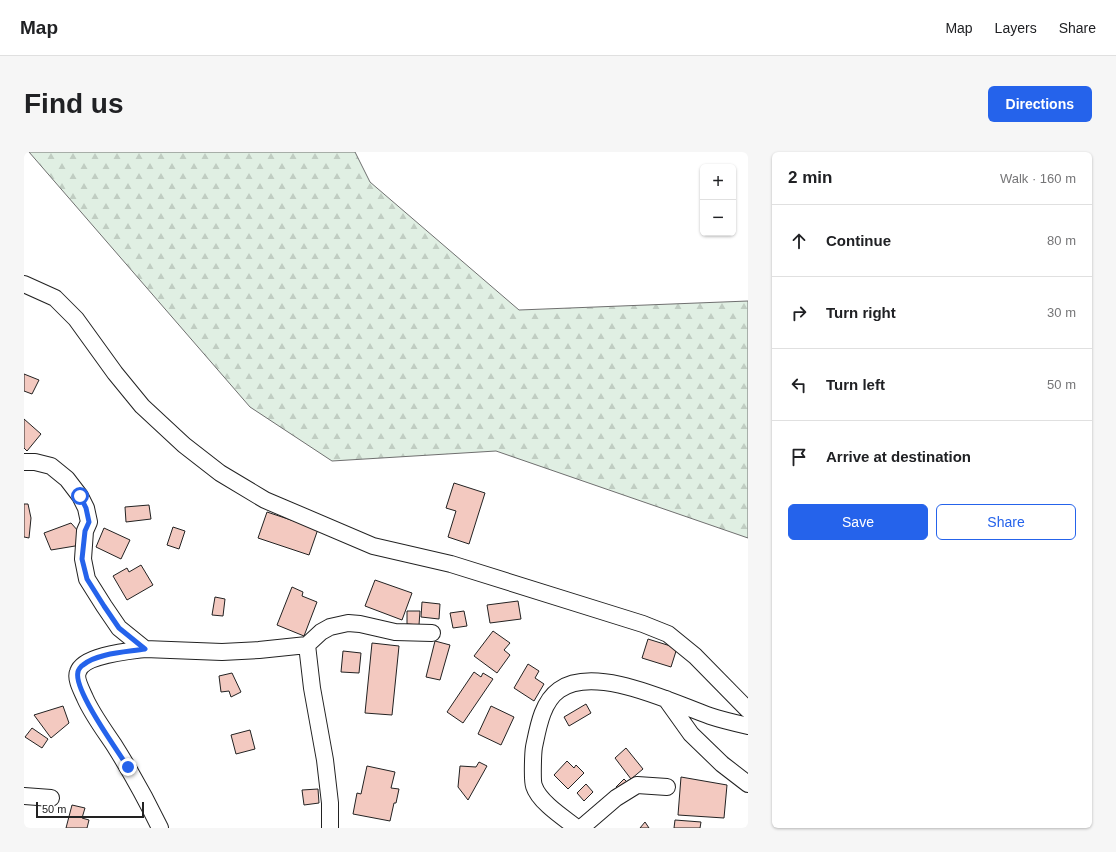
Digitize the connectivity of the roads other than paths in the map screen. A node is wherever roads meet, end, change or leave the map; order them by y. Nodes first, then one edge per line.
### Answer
1 (24, 284) edge
2 (24, 462) edge
3 (432, 633) dead end
4 (307, 645) junction
5 (145, 649) junction
6 (666, 699) junction
7 (748, 710) edge
8 (748, 726) edge
9 (748, 784) edge
10 (667, 787) dead end
11 (24, 796) edge
12 (51, 798) dead end
13 (160, 828) edge
14 (330, 828) edge
15 (577, 828) edge
16 (581, 828) edge

1 - 7 street
2 - 5 street
3 - 4 street
4 - 5 street
4 - 14 street
5 - 13 street
6 - 8 street
6 - 9 street
6 - 15 street
10 - 16 street
11 - 12 street

